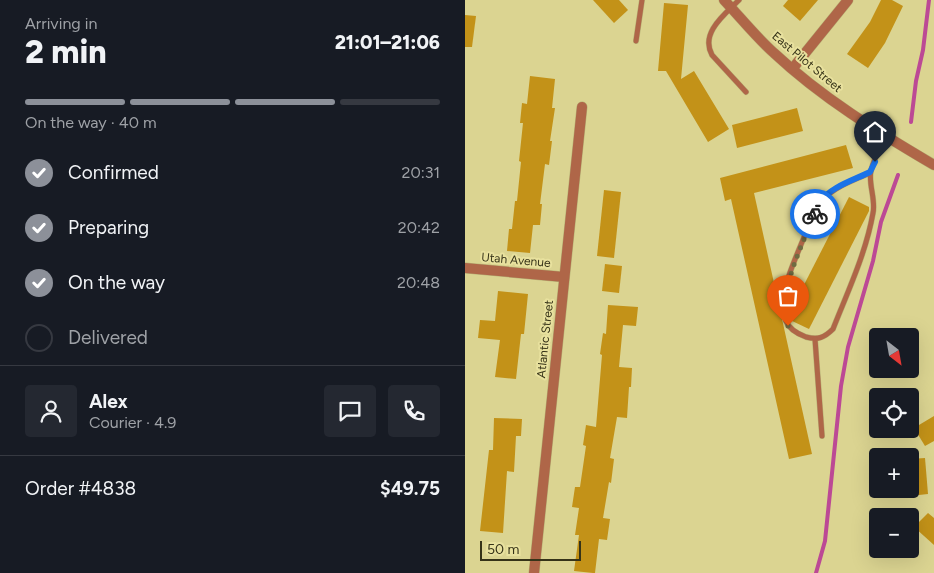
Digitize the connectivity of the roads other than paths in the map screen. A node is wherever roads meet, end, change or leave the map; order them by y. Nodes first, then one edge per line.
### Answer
1 (642, 0) edge
2 (848, 0) edge
3 (731, 2) edge
4 (635, 41) dead end
5 (793, 68) junction
6 (745, 92) dead end
7 (582, 107) dead end
8 (887, 137) junction
9 (934, 165) edge
10 (870, 172) junction
11 (465, 268) edge
12 (564, 277) junction
13 (815, 339) junction
14 (822, 436) dead end
15 (534, 573) edge

1 - 4 lane
2 - 5 street
3 - 5 street, East Pilot Street
3 - 6 lane
5 - 8 street, East Pilot Street
7 - 12 street, Atlantic Street
8 - 9 street, East Pilot Street
8 - 10 lane
10 - 13 lane
10 - 13 lane
11 - 12 street, Utah Avenue
12 - 15 street, Atlantic Street
13 - 14 lane

